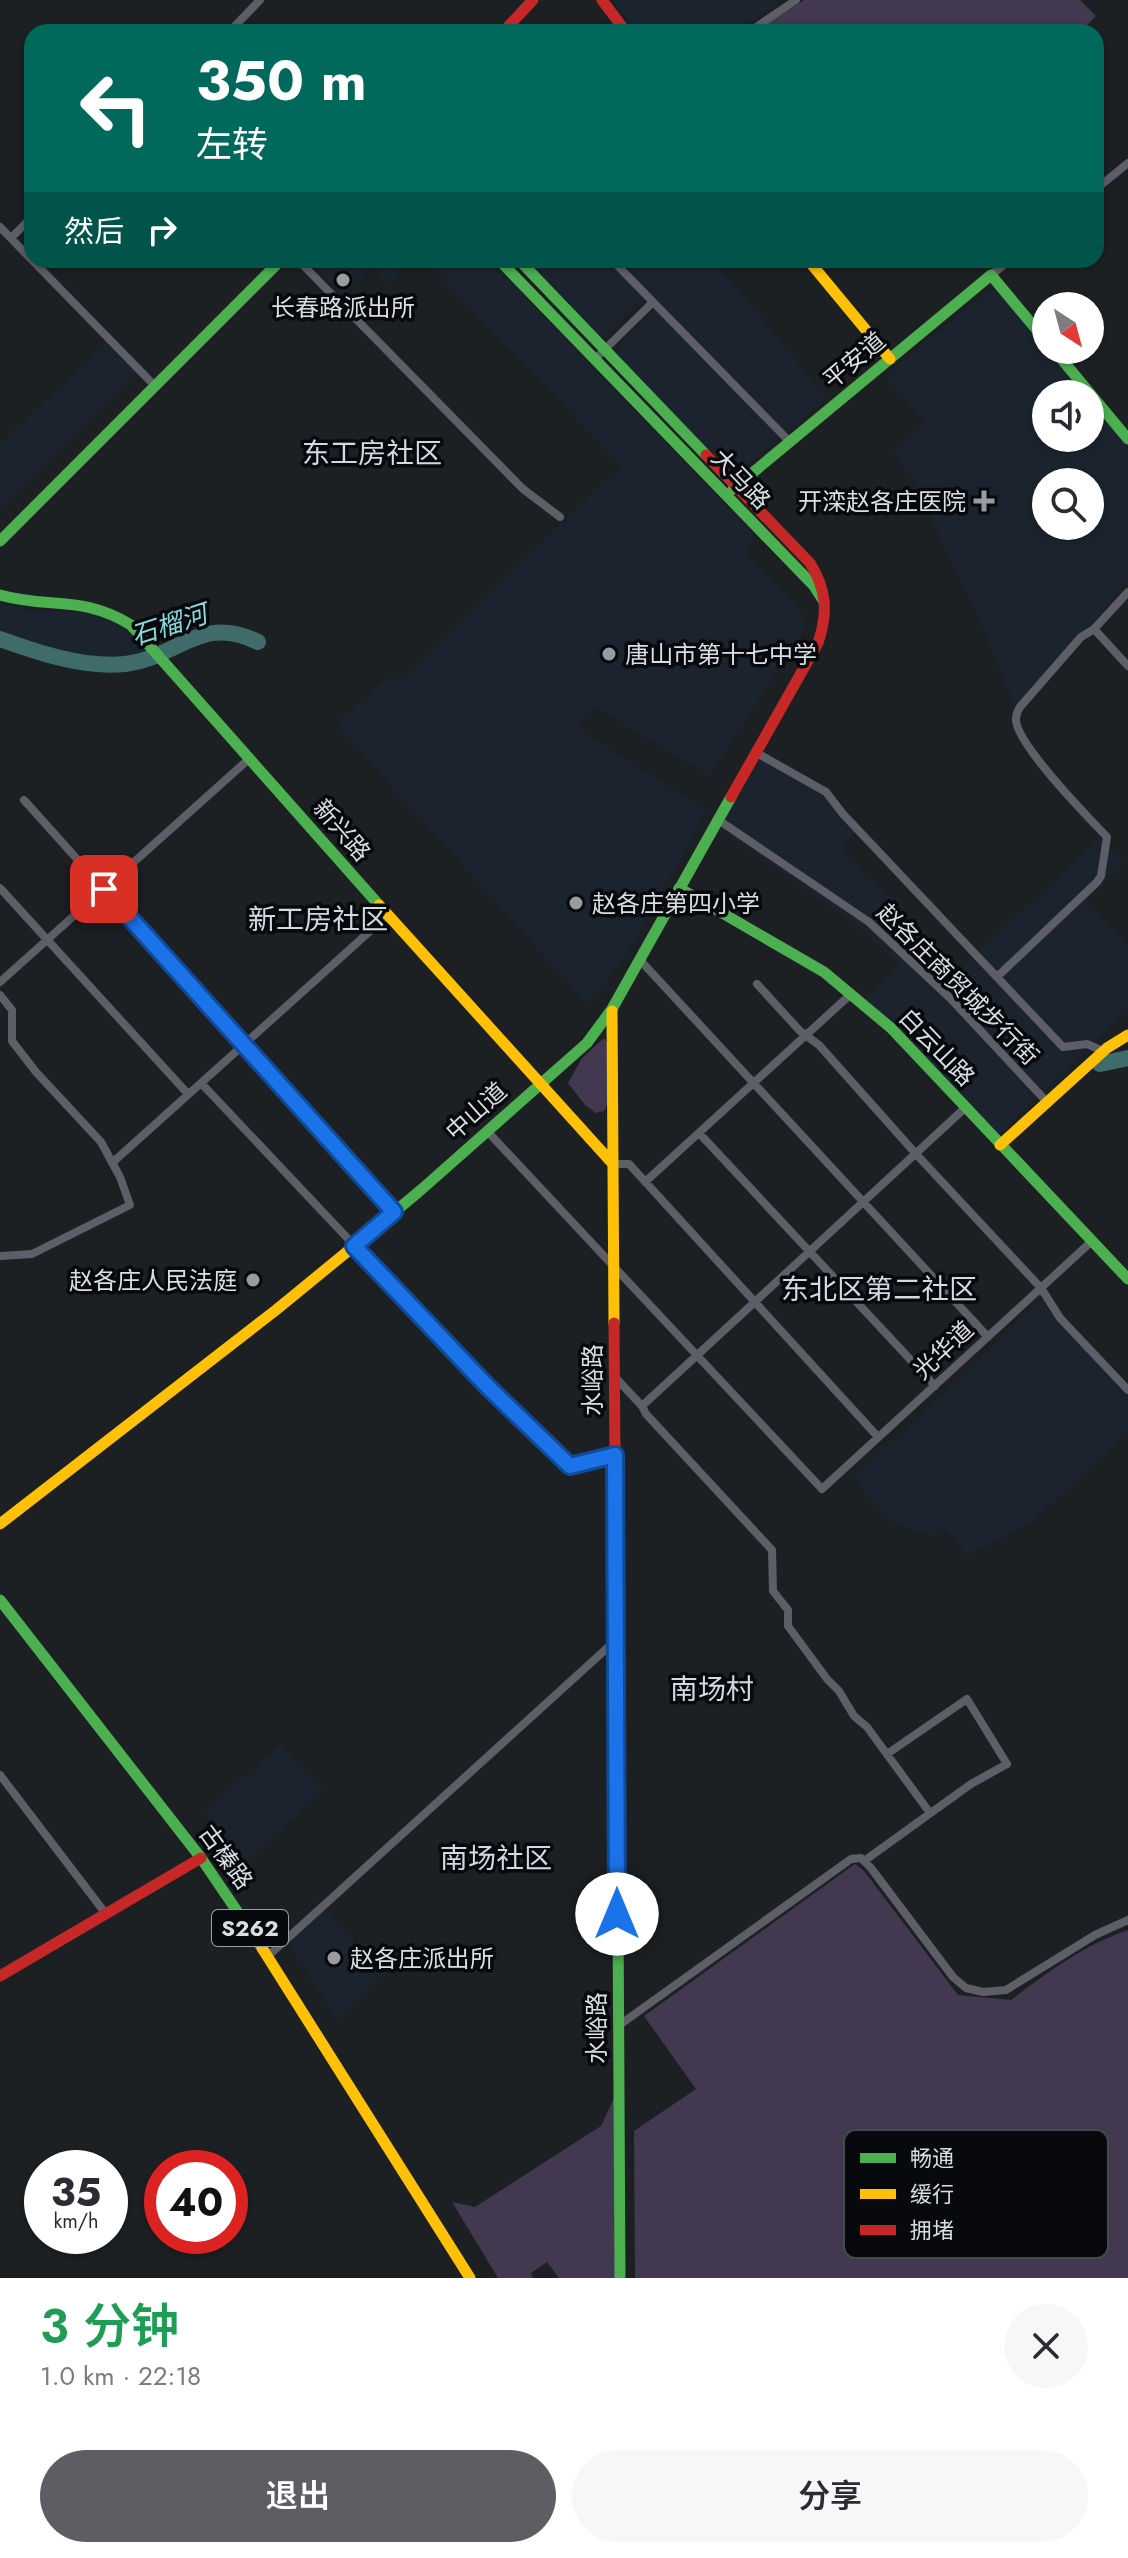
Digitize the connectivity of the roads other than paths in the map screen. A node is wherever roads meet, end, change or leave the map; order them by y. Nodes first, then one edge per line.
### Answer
1 (260, 0) edge
2 (533, 0) edge
3 (602, 0) edge
4 (796, 0) edge
5 (237, 24) edge
6 (510, 24) edge
7 (620, 24) edge
8 (761, 24) edge
9 (1128, 163) edge
10 (1104, 182) edge
11 (24, 225) edge
12 (0, 227) edge
13 (11, 238) junction
14 (24, 252) edge
15 (40, 268) edge
16 (273, 268) edge
17 (306, 268) edge
18 (507, 268) edge
19 (527, 268) edge
20 (620, 268) edge
21 (815, 268) edge
22 (1000, 268) edge
23 (991, 275) junction
24 (653, 302) junction
25 (1032, 324) edge
26 (605, 349) junction
27 (595, 359) junction
28 (890, 359) junction
29 (1066, 364) edge
30 (155, 386) junction
31 (1128, 439) edge
32 (790, 442) junction
33 (737, 487) junction
34 (725, 494) junction
35 (560, 517) dead end
36 (0, 541) edge
37 (1128, 592) edge
38 (0, 595) edge
39 (826, 603) junction
40 (1094, 629) junction
41 (1128, 666) edge
42 (755, 752) junction
43 (250, 758) junction
44 (24, 800) dead end
45 (717, 819) junction
46 (0, 888) edge
47 (679, 888) junction
48 (104, 889) junction
49 (388, 915) junction
50 (47, 940) junction
51 (640, 960) junction
52 (997, 977) junction
53 (0, 982) edge
54 (757, 984) dead end
55 (851, 994) junction
56 (0, 995) edge
57 (612, 1009) junction
58 (805, 1035) junction
59 (1128, 1035) edge
60 (244, 1045) junction
61 (1103, 1051) junction
62 (201, 1083) junction
63 (754, 1083) junction
64 (539, 1084) junction
65 (188, 1094) junction
66 (1047, 1102) junction
67 (965, 1108) junction
68 (487, 1131) junction
69 (699, 1133) junction
70 (1000, 1145) junction
71 (916, 1154) junction
72 (112, 1163) junction
73 (613, 1164) junction
74 (645, 1182) junction
75 (863, 1202) junction
76 (394, 1212) junction
77 (1092, 1241) junction
78 (354, 1246) junction
79 (810, 1252) junction
80 (0, 1256) edge
81 (614, 1267) junction
82 (1128, 1279) edge
83 (1041, 1288) junction
84 (755, 1302) junction
85 (988, 1337) junction
86 (697, 1356) junction
87 (614, 1376) junction
88 (935, 1386) junction
89 (1128, 1390) edge
90 (642, 1406) junction
91 (878, 1437) junction
92 (615, 1455) junction
93 (0, 1524) edge
94 (0, 1600) edge
95 (616, 1640) junction
96 (887, 1754) junction
97 (0, 1775) edge
98 (930, 1813) junction
99 (201, 1858) junction
100 (864, 1861) junction
101 (106, 1914) junction
102 (1128, 1920) edge
103 (268, 1956) junction
104 (0, 1976) edge
105 (618, 2026) junction
106 (470, 2278) edge
107 (620, 2278) edge

1 - 5 street
2 - 6 street
3 - 7 street
4 - 8 street
9 - 10 street
11 - 13 street
12 - 13 street
13 - 14 street
15 - 30 street
16 - 30 street
17 - 35 street
18 - 27 street, 大马路
19 - 26 street, 大马路
20 - 24 street
21 - 28 street
22 - 23 street, 平安道
23 - 25 street
23 - 28 street, 平安道
24 - 26 street
24 - 32 street
26 - 27 street
26 - 33 street, 大马路
27 - 34 street, 大马路
28 - 32 street, 平安道
29 - 31 street
30 - 36 street
32 - 33 street, 平安道
33 - 34 street, 平安道
33 - 39 street, 大马路
34 - 39 street, 大马路
37 - 40 street
38 - 43 street, 新兴路
39 - 42 street, 中山道
40 - 41 street
40 - 52 street
42 - 45 street, 中山道
42 - 52 street
43 - 48 street
43 - 49 street, 新兴路
44 - 48 street
45 - 47 street, 中山道
45 - 66 street, 赵各庄商贸城步行街
46 - 50 street
47 - 51 street, 中山道
47 - 55 street, 白云山路
48 - 50 street
48 - 60 street
49 - 60 street
49 - 64 street, 新兴路
50 - 53 street
50 - 65 street
51 - 57 street, 中山道
51 - 63 street
52 - 61 street
54 - 58 street
55 - 58 street
55 - 67 street, 白云山路
56 - 72 street
57 - 64 street, 中山道
57 - 73 street, 水峪路
58 - 63 street
58 - 71 street
59 - 61 street
60 - 62 street
60 - 76 street
61 - 66 street
62 - 65 street
62 - 78 street
63 - 69 street
63 - 75 street
64 - 68 street, 中山道
64 - 73 street, 新兴路
65 - 72 street
66 - 70 street
67 - 70 street, 白云山路
67 - 71 street
68 - 76 street, 中山道
68 - 81 street
69 - 74 street
69 - 79 street
70 - 77 street, 白云山路
71 - 75 street
71 - 83 street
72 - 80 street
73 - 74 street
73 - 81 street, 水峪路
74 - 84 street
75 - 79 street
75 - 85 street
76 - 78 street, 中山道
77 - 82 street, 白云山路
77 - 83 street, 光华道
78 - 92 street
78 - 93 street, 中山道
79 - 84 street
79 - 88 street
81 - 86 street
81 - 87 street, 水峪路
83 - 85 street, 光华道
83 - 89 street
84 - 86 street
84 - 91 street
85 - 88 street, 光华道
86 - 90 street
86 - 91 street, 光华道
87 - 90 street
87 - 92 street, 水峪路
88 - 91 street, 光华道
90 - 96 street
92 - 95 street, 水峪路
94 - 99 street, 古榛路 / S262
95 - 103 street
95 - 105 street, 水峪路
96 - 98 street
96 - 98 street
97 - 101 street
98 - 100 street
99 - 101 street
99 - 103 street, 古榛路 / S262
100 - 102 street
100 - 105 street
101 - 104 street
103 - 106 street, 古榛路 / S262
105 - 107 street, 水峪路

